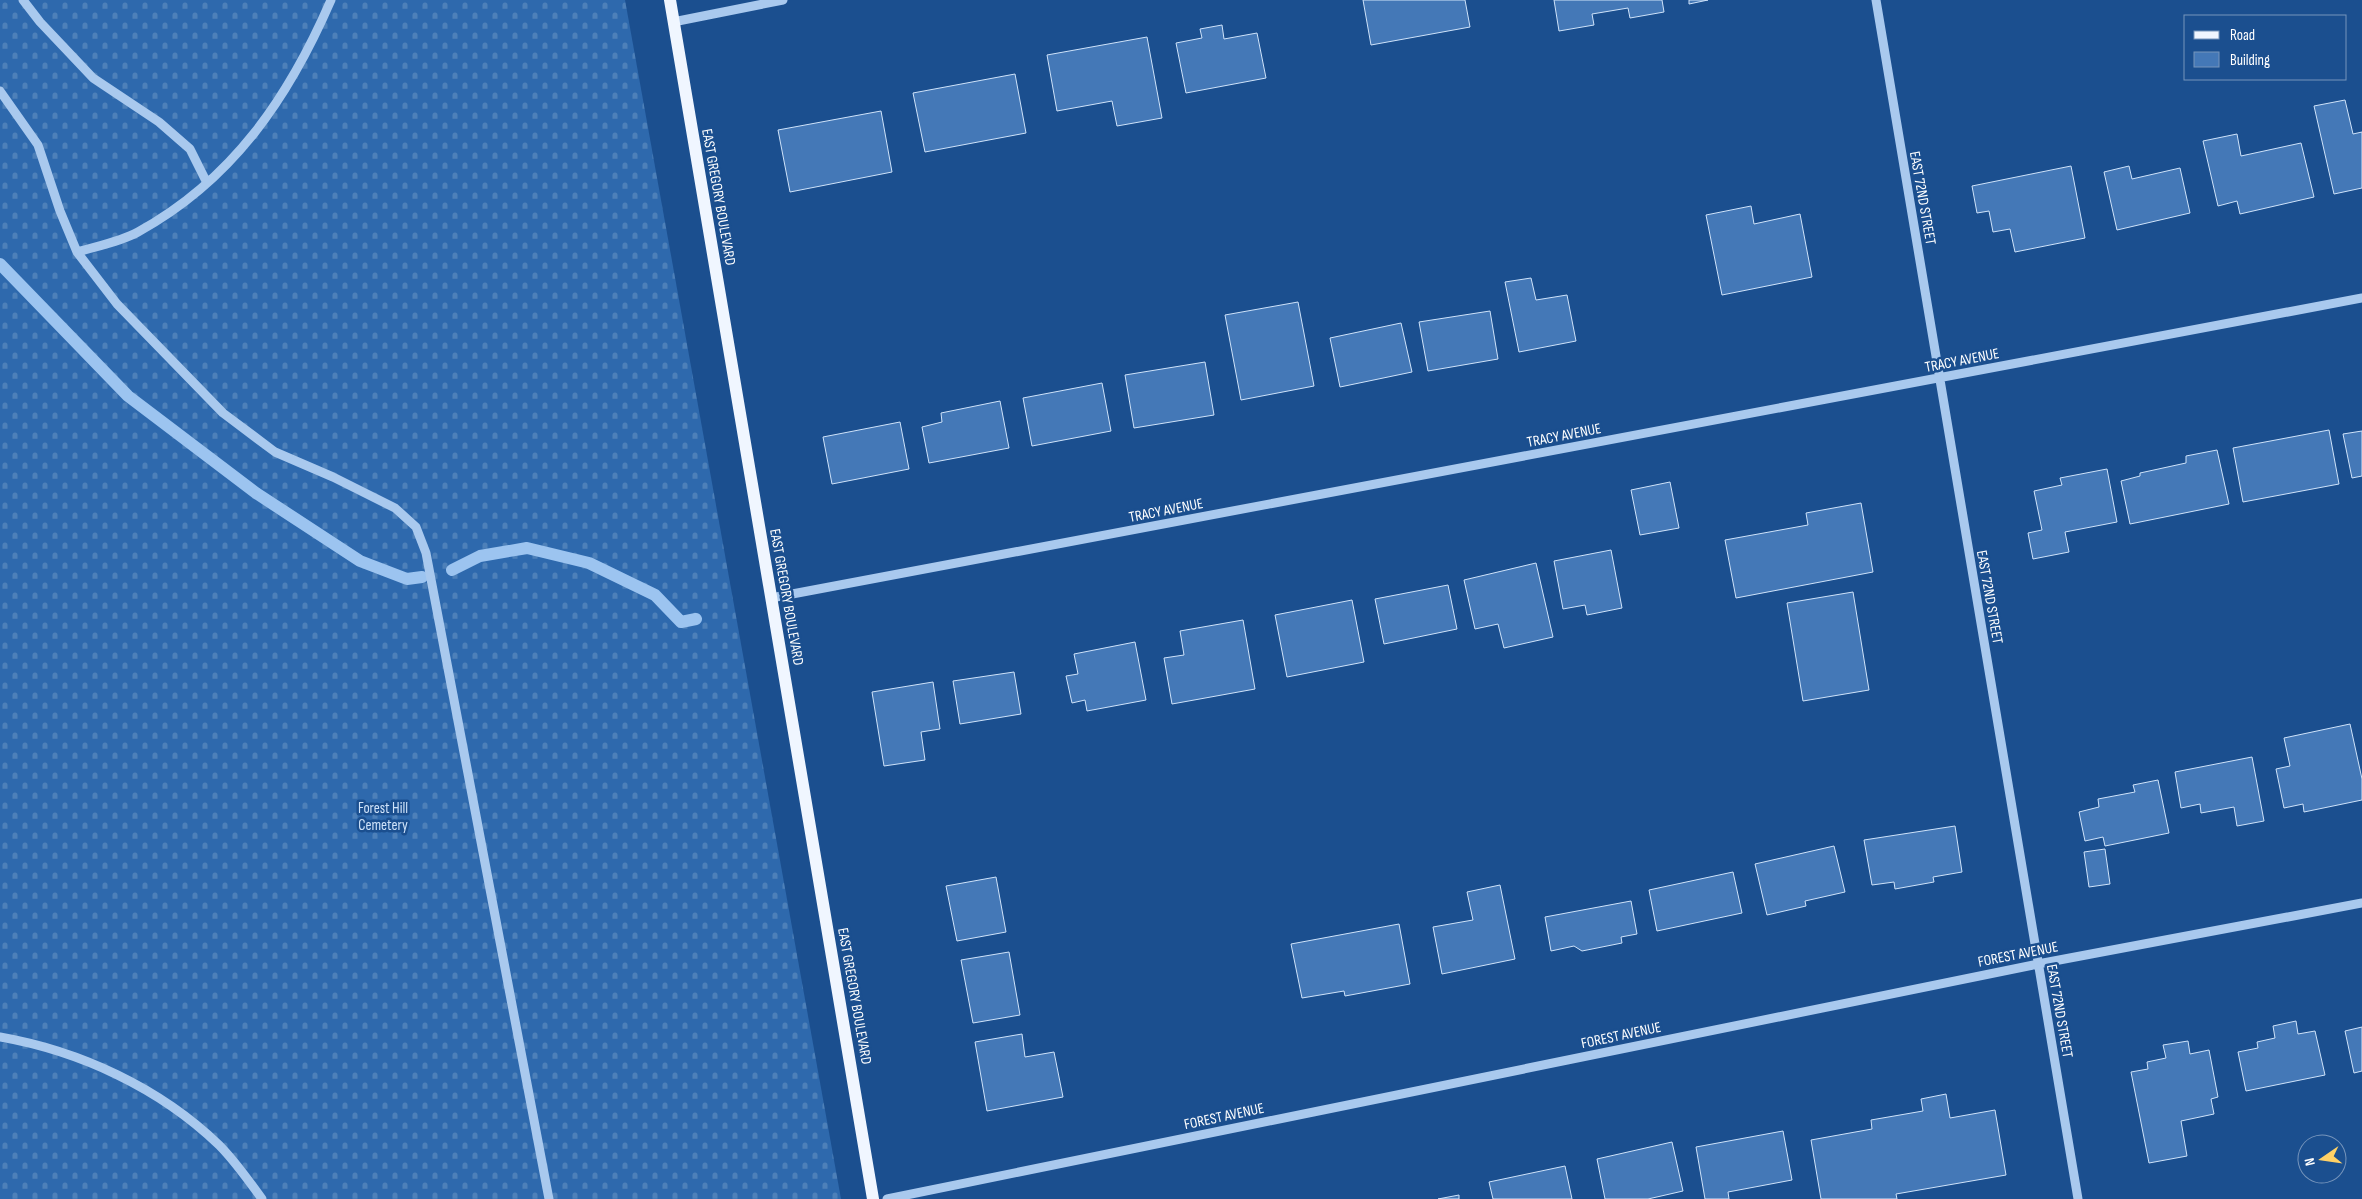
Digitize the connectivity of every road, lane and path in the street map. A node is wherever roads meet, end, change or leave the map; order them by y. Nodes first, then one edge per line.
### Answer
1 (23, 0) edge
2 (330, 0) edge
3 (670, 0) edge
4 (783, 0) edge
5 (1876, 0) edge
6 (673, 22) junction
7 (0, 91) edge
8 (207, 183) junction
9 (77, 252) junction
10 (2362, 298) edge
11 (1939, 379) junction
12 (771, 598) junction
13 (2362, 903) edge
14 (2038, 964) junction
15 (0, 1037) edge
16 (262, 1199) edge
17 (549, 1199) edge
18 (873, 1199) edge
19 (887, 1199) edge
20 (2078, 1199) edge

1 - 8 street
2 - 8 street
3 - 6 main road, EAST GREGORY BOULEVARD
4 - 6 street
5 - 11 street, EAST 72ND STREET
6 - 12 main road, EAST GREGORY BOULEVARD
7 - 9 street
8 - 9 street
9 - 17 street
10 - 11 street, TRACY AVENUE
11 - 12 street, TRACY AVENUE
11 - 14 street, EAST 72ND STREET
12 - 18 main road, EAST GREGORY BOULEVARD
13 - 14 street, FOREST AVENUE
14 - 19 street, FOREST AVENUE
14 - 20 street, EAST 72ND STREET
15 - 16 street

